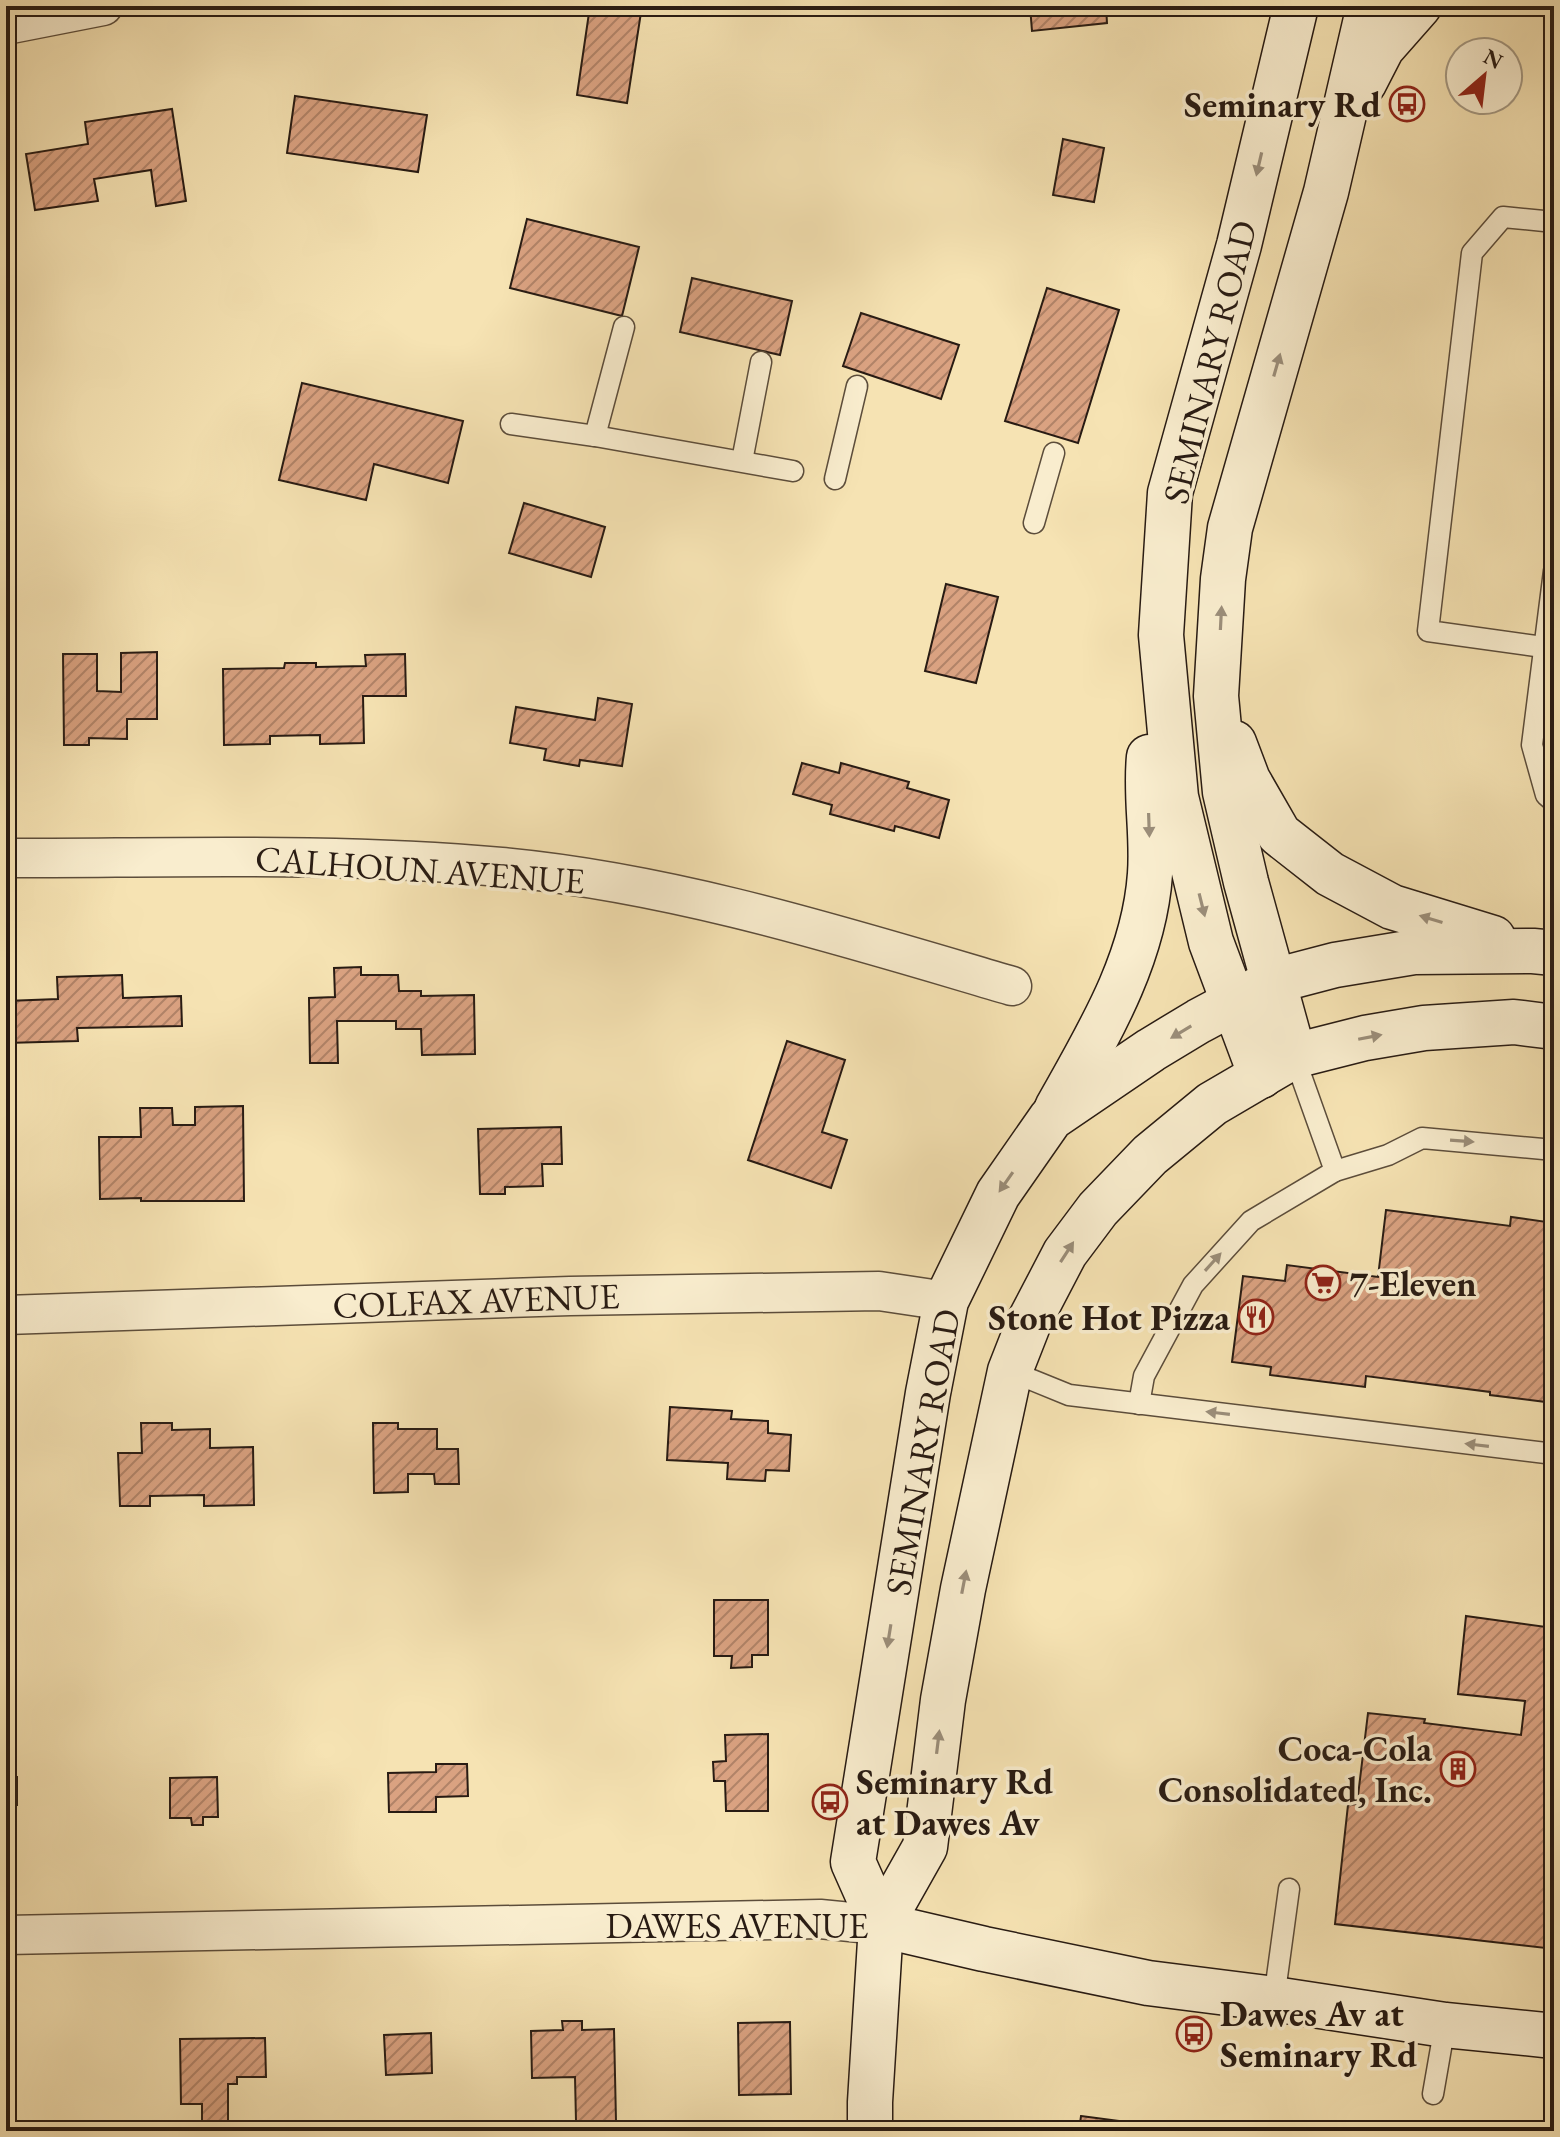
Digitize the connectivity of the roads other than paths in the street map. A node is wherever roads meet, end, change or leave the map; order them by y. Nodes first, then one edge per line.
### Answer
1 (103, 6) edge
2 (1296, 6) edge
3 (1369, 6) edge
4 (1419, 6) edge
5 (6, 25) edge
6 (1341, 128) junction
7 (1554, 222) edge
8 (624, 327) dead end
9 (761, 362) dead end
10 (857, 386) dead end
11 (511, 424) dead end
12 (595, 436) junction
13 (1054, 453) dead end
14 (742, 461) junction
15 (793, 471) dead end
16 (835, 479) dead end
17 (1034, 523) dead end
18 (1554, 571) edge
19 (1161, 635) junction
20 (1543, 647) junction
21 (1216, 696) junction
22 (1554, 802) edge
23 (6, 858) edge
24 (1543, 952) edge
25 (1274, 981) junction
26 (1012, 986) dead end
27 (1234, 1003) junction
28 (1554, 1027) edge
29 (1278, 1066) junction
30 (1051, 1118) junction
31 (1554, 1150) edge
32 (1335, 1171) junction
33 (946, 1301) junction
34 (6, 1315) edge
35 (1010, 1371) junction
36 (1139, 1404) junction
37 (1554, 1454) edge
38 (1289, 1889) dead end
39 (881, 1925) junction
40 (6, 1935) edge
41 (1274, 1999) junction
42 (1445, 2025) junction
43 (1554, 2036) edge
44 (1433, 2094) dead end
45 (870, 2131) edge

1 - 5 street
2 -> 19 main road, SEMINARY ROAD
3 - 6 main road, SEMINARY ROAD
4 - 6 main road
21 -> 6 main road, SEMINARY ROAD
7 - 20 lane
8 - 12 lane
9 - 14 lane
10 - 16 lane
11 - 12 lane
12 - 14 lane
13 - 17 lane
14 - 15 lane
18 - 20 lane
19 -> 27 main road, SEMINARY ROAD
19 -> 30 main road
20 - 22 lane
24 -> 21 main road
21 - 25 main road, SEMINARY ROAD
23 - 26 street, CALHOUN AVENUE
24 - 25 main road
25 - 27 main road, SEMINARY ROAD
25 - 29 main road, SEMINARY ROAD
27 - 29 main road, SEMINARY ROAD
27 -> 30 main road, SEMINARY ROAD
29 -> 28 main road
29 - 32 lane
35 -> 29 main road, SEMINARY ROAD
30 -> 33 main road, SEMINARY ROAD
32 -> 31 lane
36 -> 32 lane
33 - 34 street, COLFAX AVENUE
33 -> 39 main road, SEMINARY ROAD
35 - 36 lane
39 -> 35 main road, SEMINARY ROAD
37 -> 36 lane
38 - 41 lane
39 - 40 street, DAWES AVENUE
39 - 41 main road, DAWES AVENUE
39 - 45 main road, SEMINARY ROAD
41 - 42 main road, DAWES AVENUE
42 - 43 main road, DAWES AVENUE
42 - 44 lane

